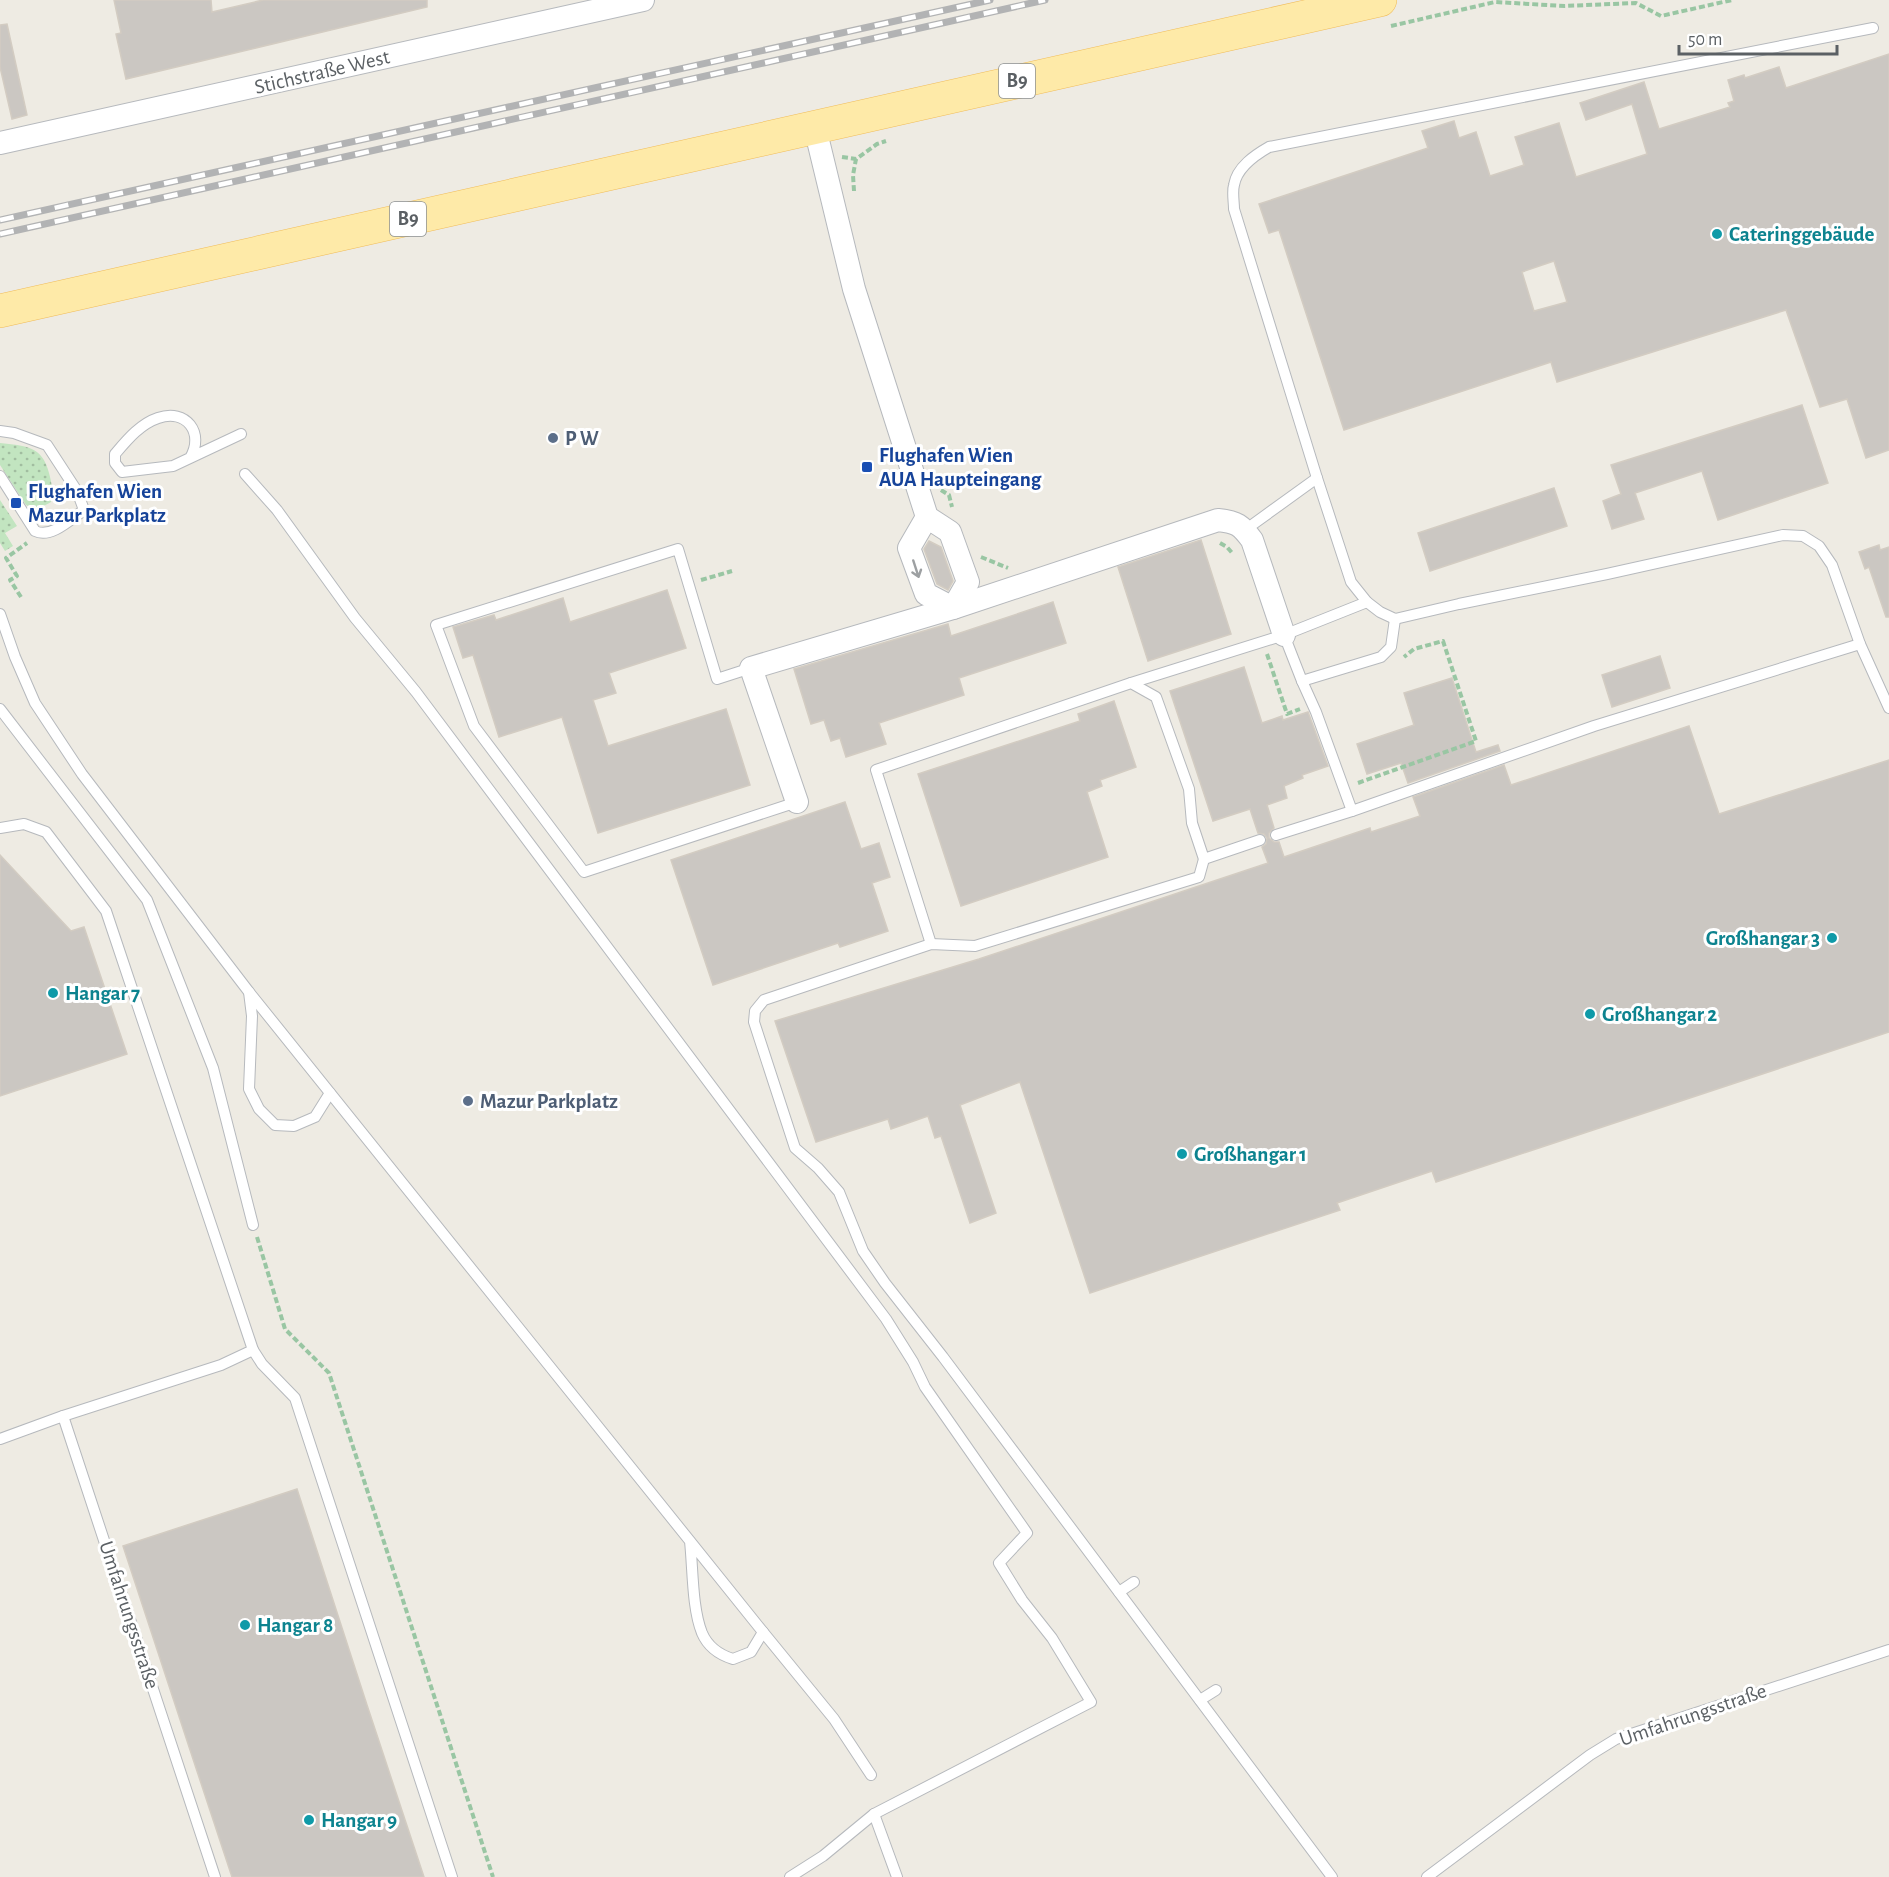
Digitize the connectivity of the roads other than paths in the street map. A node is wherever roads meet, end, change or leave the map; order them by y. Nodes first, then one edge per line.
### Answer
1 (643, 0) edge
2 (1381, 14) edge
3 (1873, 28) dead end
4 (815, 128) junction
5 (0, 143) edge
6 (0, 310) edge
7 (0, 431) edge
8 (242, 434) dead end
9 (190, 458) junction
10 (245, 474) dead end
11 (0, 476) edge
12 (1317, 478) junction
13 (927, 517) junction
14 (1245, 530) junction
15 (1367, 602) junction
16 (953, 608) junction
17 (0, 617) edge
18 (1395, 619) junction
19 (1284, 635) junction
20 (1860, 644) junction
21 (751, 668) junction
22 (1302, 681) junction
23 (1131, 683) junction
24 (1889, 708) edge
25 (0, 709) edge
26 (797, 802) joint
27 (1352, 811) junction
28 (0, 828) edge
29 (1276, 834) dead end
30 (1260, 840) dead end
31 (1204, 859) junction
32 (931, 945) junction
33 (249, 992) junction
34 (330, 1093) junction
35 (253, 1225) road end
36 (253, 1350) junction
37 (63, 1416) junction
38 (0, 1439) edge
39 (690, 1541) junction
40 (1134, 1582) dead end
41 (1119, 1592) junction
42 (763, 1632) junction
43 (1889, 1650) edge
44 (1216, 1690) dead end
45 (1200, 1700) junction
46 (871, 1775) dead end
47 (874, 1814) junction
48 (215, 1877) edge
49 (452, 1877) edge
50 (790, 1877) edge
51 (897, 1877) edge
52 (1332, 1877) edge
53 (1427, 1877) edge

1 - 5 street, Stichstraße West
2 - 4 main road, B9
3 - 12 lane
4 - 6 main road, B9
4 - 13 street
7 - 11 lane
8 - 9 lane
9 - 9 lane
10 - 47 lane
12 - 14 lane
12 - 15 lane
13 - 16 street
13 -> 16 street
14 - 16 street
14 - 19 street
15 - 18 lane
15 - 19 lane
16 - 21 street
17 - 33 lane
18 - 20 lane
18 - 22 lane
19 - 22 lane
19 - 23 lane
20 - 24 lane
20 - 27 lane
21 - 26 street
21 - 26 lane
22 - 27 lane
23 - 31 lane
23 - 32 lane
25 - 35 lane
27 - 29 lane
28 - 36 lane
30 - 31 lane
31 - 32 lane
32 - 41 lane
33 - 34 lane
33 - 34 lane
34 - 39 lane
36 - 37 lane
36 - 49 lane
37 - 38 lane
37 - 48 lane, Umfahrungsstraße
39 - 42 lane
39 - 42 lane
40 - 41 lane
41 - 45 lane
42 - 46 lane
43 - 53 lane, Umfahrungsstraße
44 - 45 lane
45 - 52 lane
47 - 50 lane
47 - 51 lane

